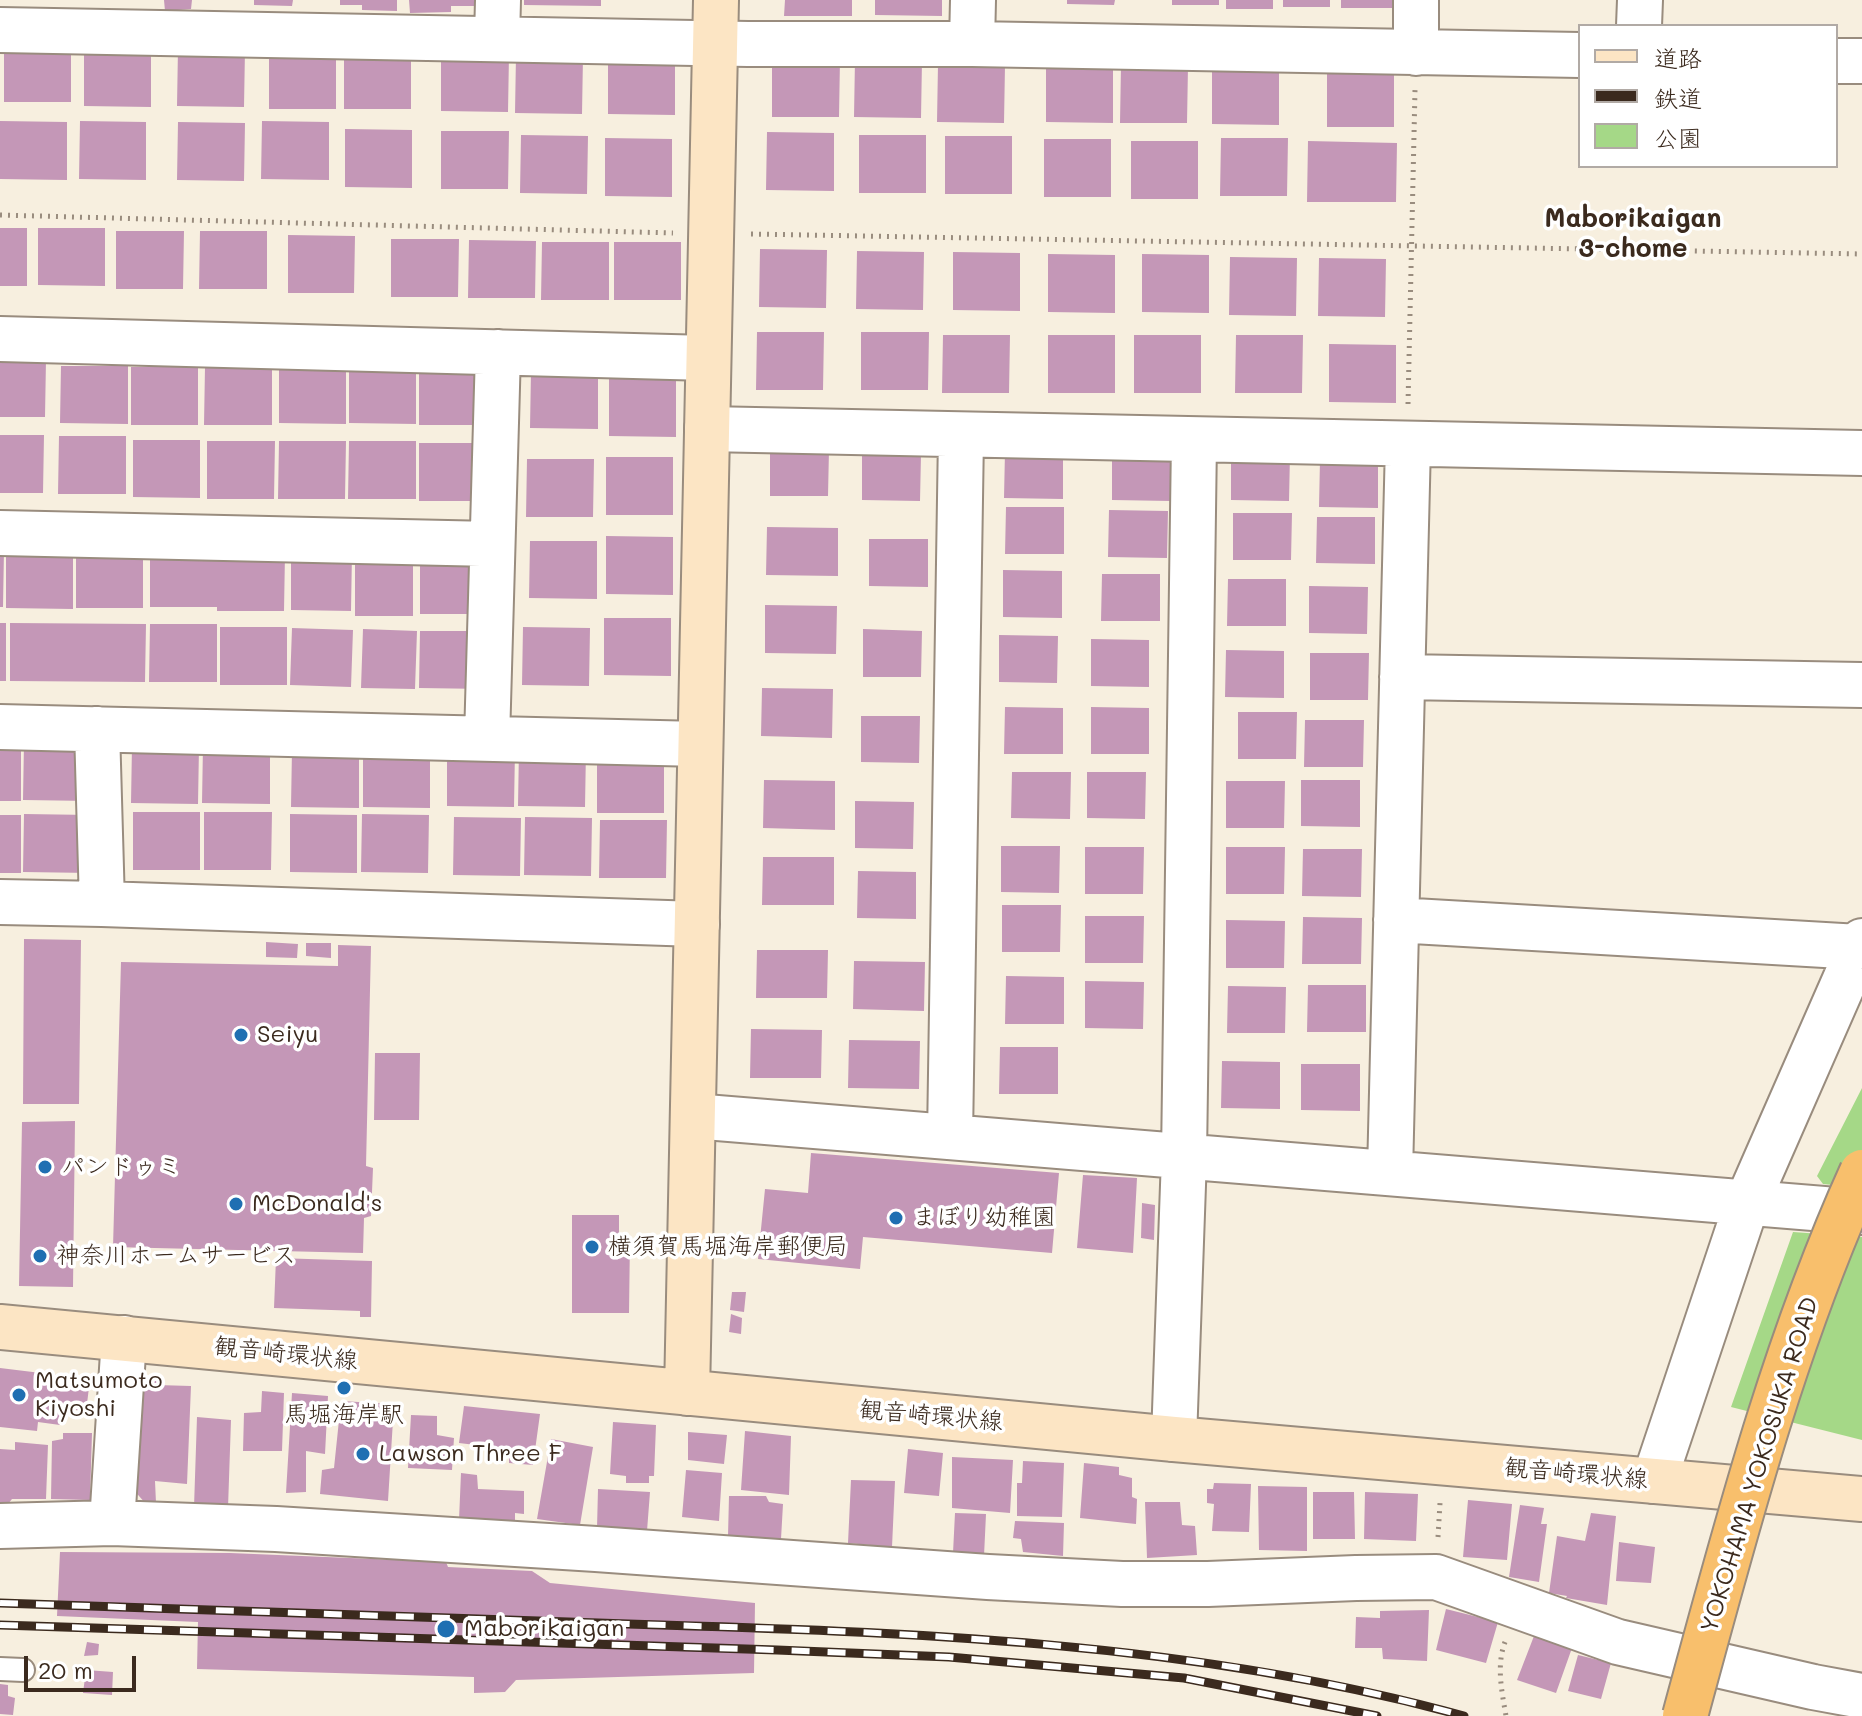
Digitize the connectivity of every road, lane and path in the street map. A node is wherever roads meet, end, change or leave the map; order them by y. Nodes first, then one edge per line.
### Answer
1 (716, 0) edge
2 (973, 0) edge
3 (1416, 0) edge
4 (1640, 0) edge
5 (68, 16) edge
6 (240, 17) edge
7 (498, 20) edge
8 (1639, 24) edge
9 (0, 30) edge
10 (715, 43) junction
11 (972, 44) junction
12 (1416, 53) junction
13 (1578, 55) edge
14 (1838, 61) edge
15 (1862, 61) edge
16 (0, 215) edge
17 (711, 234) junction
18 (1411, 247) junction
19 (1862, 254) edge
20 (0, 339) edge
21 (498, 352) junction
22 (708, 358) junction
23 (707, 429) junction
24 (961, 435) junction
25 (1194, 440) junction
26 (1408, 444) junction
27 (1862, 453) edge
28 (0, 533) edge
29 (492, 544) junction
30 (1402, 677) junction
31 (1862, 685) edge
32 (0, 727) edge
33 (97, 729) junction
34 (487, 739) junction
35 (700, 744) junction
36 (0, 902) edge
37 (102, 904) junction
38 (1396, 920) junction
39 (697, 924) junction
40 (1860, 944) edge
41 (693, 1116) junction
42 (950, 1137) junction
43 (1184, 1157) junction
44 (1862, 1172) edge
45 (1390, 1173) junction
46 (1747, 1203) junction
47 (1862, 1212) edge
48 (1862, 1230) edge
49 (0, 1327) edge
50 (124, 1338) junction
51 (687, 1393) junction
52 (1174, 1439) junction
53 (1654, 1481) junction
54 (1862, 1499) edge
55 (1440, 1503) dead end
56 (112, 1523) junction
57 (0, 1526) edge
58 (1436, 1577) junction
59 (1502, 1651) dead end
60 (0, 1669) edge
61 (23, 1670) dead end
62 (1862, 1696) edge
63 (1506, 1716) edge
64 (1685, 1716) edge
65 (1707, 1716) edge

1 - 10 main road
2 - 11 street
3 - 12 street
4 - 8 street
5 - 6 street
5 - 9 street
6 - 7 street
7 - 10 street
10 - 11 street
10 - 17 main road
11 - 12 street
12 - 13 street
12 - 18 path
14 - 15 street
16 - 17 path
17 - 18 path
17 - 22 main road
18 - 19 path
18 - 26 path
20 - 21 street
21 - 22 street
21 - 29 street
22 - 23 main road
23 - 24 street
23 - 35 main road
24 - 25 street
24 - 42 street
25 - 26 street
25 - 43 street
26 - 27 street
26 - 30 street
28 - 29 street
29 - 34 street
30 - 31 street
30 - 38 street
32 - 33 street
33 - 34 street
33 - 37 street
34 - 35 street
35 - 39 main road
36 - 37 street
37 - 39 street
38 - 40 street
38 - 45 street
39 - 41 main road
40 - 46 street
41 - 42 street
41 - 51 main road
42 - 43 street
43 - 45 street
43 - 52 street
44 - 64 highway, YOKOHAMA YOKOSUKA ROAD, bridge
45 - 46 street
46 - 47 street
46 - 53 street
48 - 65 highway, YOKOHAMA YOKOSUKA ROAD
49 - 50 main road, 観音崎環状線
50 - 51 main road, 観音崎環状線
50 - 56 street
51 - 52 main road, 観音崎環状線
52 - 53 main road, 観音崎環状線
53 - 54 main road, 観音崎環状線
55 - 58 path
56 - 57 street
56 - 58 street
58 - 62 street
59 - 63 path
60 - 61 lane

